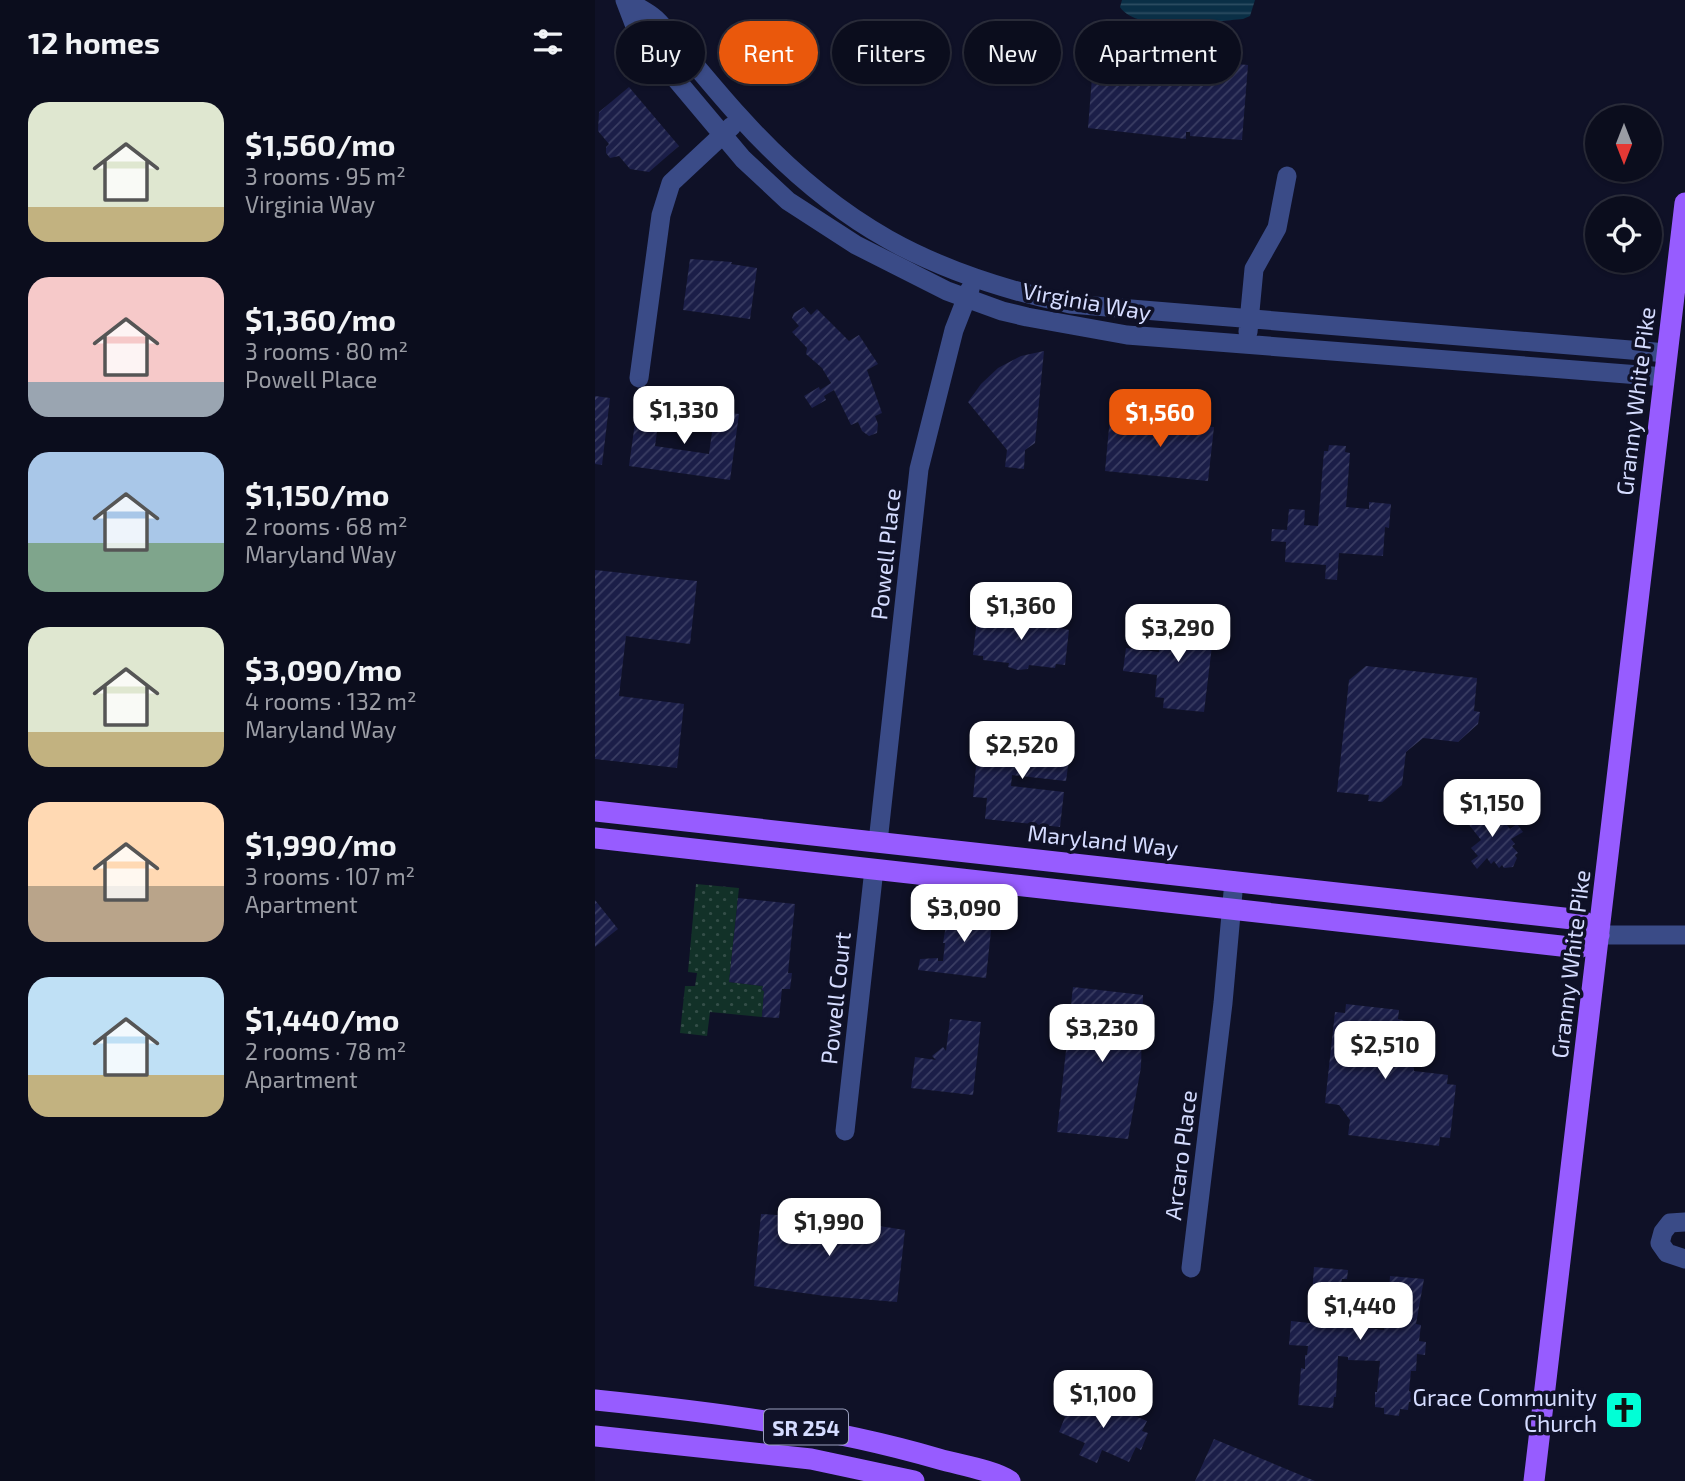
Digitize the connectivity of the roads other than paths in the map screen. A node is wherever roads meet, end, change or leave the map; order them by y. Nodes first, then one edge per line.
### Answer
1 (625, 0) edge
2 (741, 118) junction
3 (722, 135) junction
4 (1287, 176) dead end
5 (1685, 203) edge
6 (974, 279) junction
7 (967, 299) junction
8 (1249, 320) junction
9 (1248, 345) junction
10 (1667, 353) junction
11 (1664, 377) junction
12 (639, 378) dead end
13 (595, 811) edge
14 (595, 838) edge
15 (877, 842) junction
16 (874, 869) junction
17 (1234, 881) junction
18 (1232, 910) junction
19 (1599, 935) junction
20 (1685, 935) edge
21 (845, 1131) dead end
22 (1685, 1222) edge
23 (1685, 1259) edge
24 (1191, 1268) dead end
25 (595, 1400) edge
26 (595, 1436) edge
27 (914, 1481) edge
28 (1010, 1481) edge
29 (1535, 1481) edge

1 - 2 street, Virginia Way
1 - 3 street, Virginia Way
2 - 3 street
2 - 6 street, Virginia Way
3 - 7 street, Virginia Way
3 - 12 street
4 - 8 street
5 - 10 main road, Granny White Pike
6 - 7 street, Powell Place
6 - 8 street, Virginia Way
7 - 9 street, Virginia Way
7 - 15 street, Powell Place
8 - 9 street
8 - 10 street, Virginia Way
9 - 11 street, Virginia Way
10 - 11 main road, Granny White Pike
11 - 19 main road, Granny White Pike
13 - 15 main road, Maryland Way
14 - 16 main road, Maryland Way
15 - 16 main road
15 - 17 main road, Maryland Way
16 - 18 main road, Maryland Way
16 - 21 street, Powell Court
17 - 18 street, Arcaro Place
17 - 19 main road, Maryland Way
18 - 19 main road, Maryland Way
18 - 24 street, Arcaro Place
19 - 20 street, Maryland Way
19 - 29 main road, Granny White Pike
22 - 23 street
25 - 28 main road, SR 254
26 - 27 main road, SR 254

